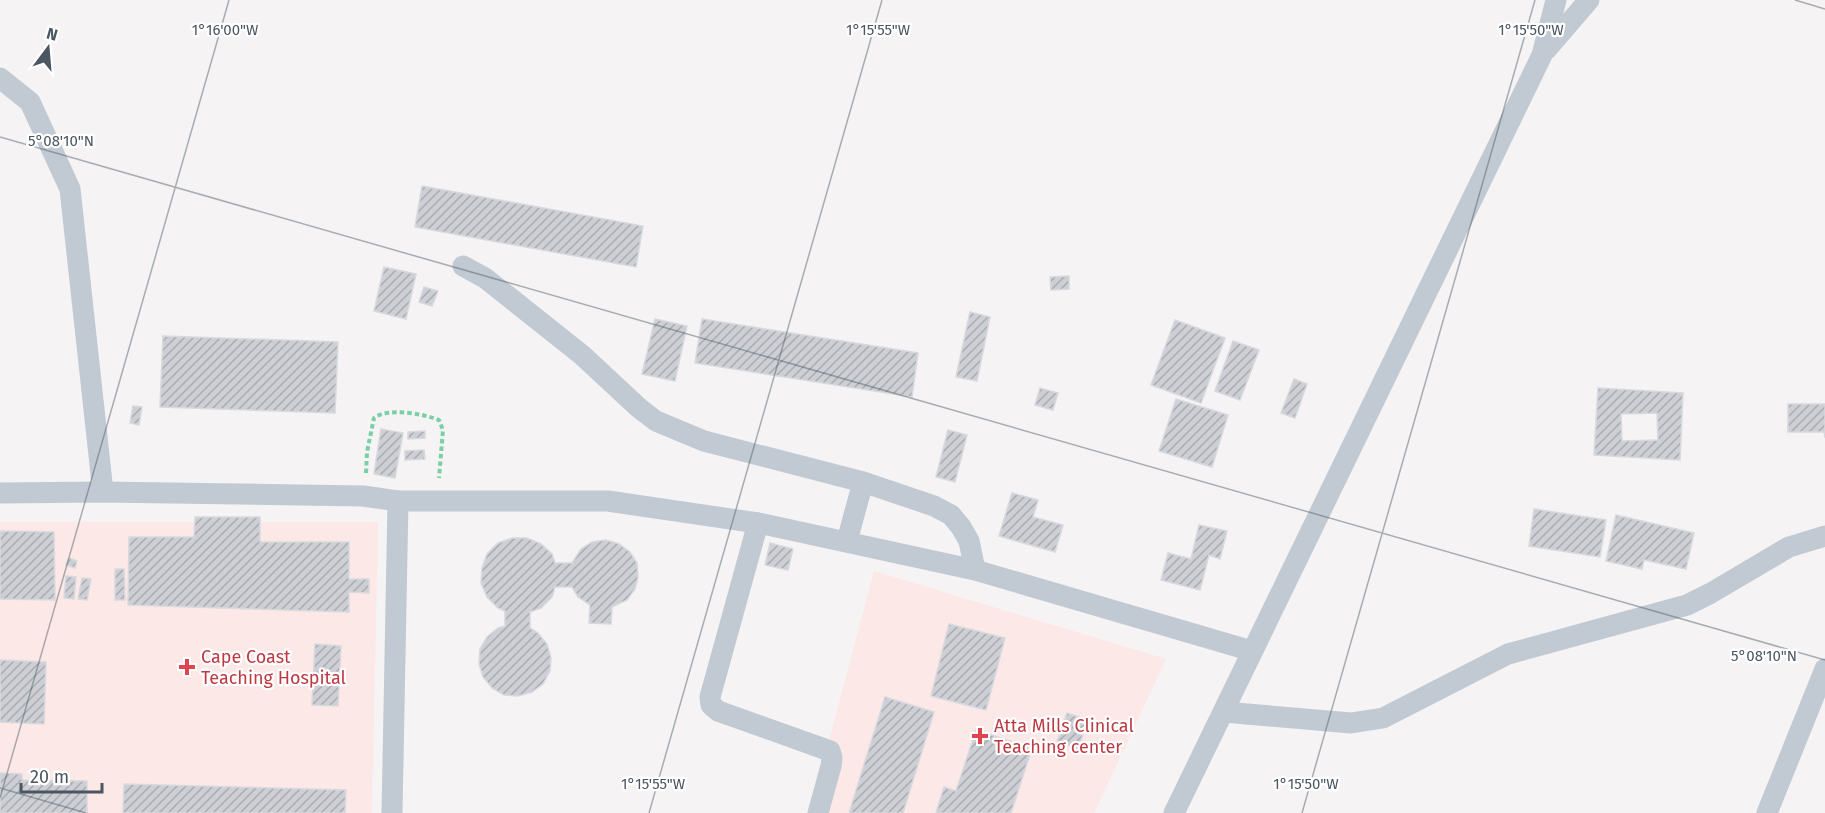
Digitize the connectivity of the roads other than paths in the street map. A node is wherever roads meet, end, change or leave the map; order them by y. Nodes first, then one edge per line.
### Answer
1 (1556, 0) edge
2 (1589, 0) edge
3 (1542, 55) junction
4 (0, 78) edge
5 (463, 266) dead end
6 (863, 482) junction
7 (103, 492) junction
8 (0, 493) edge
9 (398, 501) junction
10 (758, 523) junction
11 (1825, 536) edge
12 (847, 541) junction
13 (975, 570) junction
14 (1252, 651) junction
15 (1825, 669) edge
16 (1224, 712) junction
17 (392, 813) edge
18 (818, 813) edge
19 (1174, 813) edge
20 (1767, 813) edge

1 - 3 street
2 - 3 street
3 - 14 street
4 - 7 street
5 - 6 street
6 - 12 street
6 - 13 street
7 - 8 street
7 - 9 street
9 - 10 street
9 - 17 street
10 - 12 street
10 - 18 street
11 - 16 street
12 - 13 street
13 - 14 street
14 - 16 street
15 - 20 street
16 - 19 street

